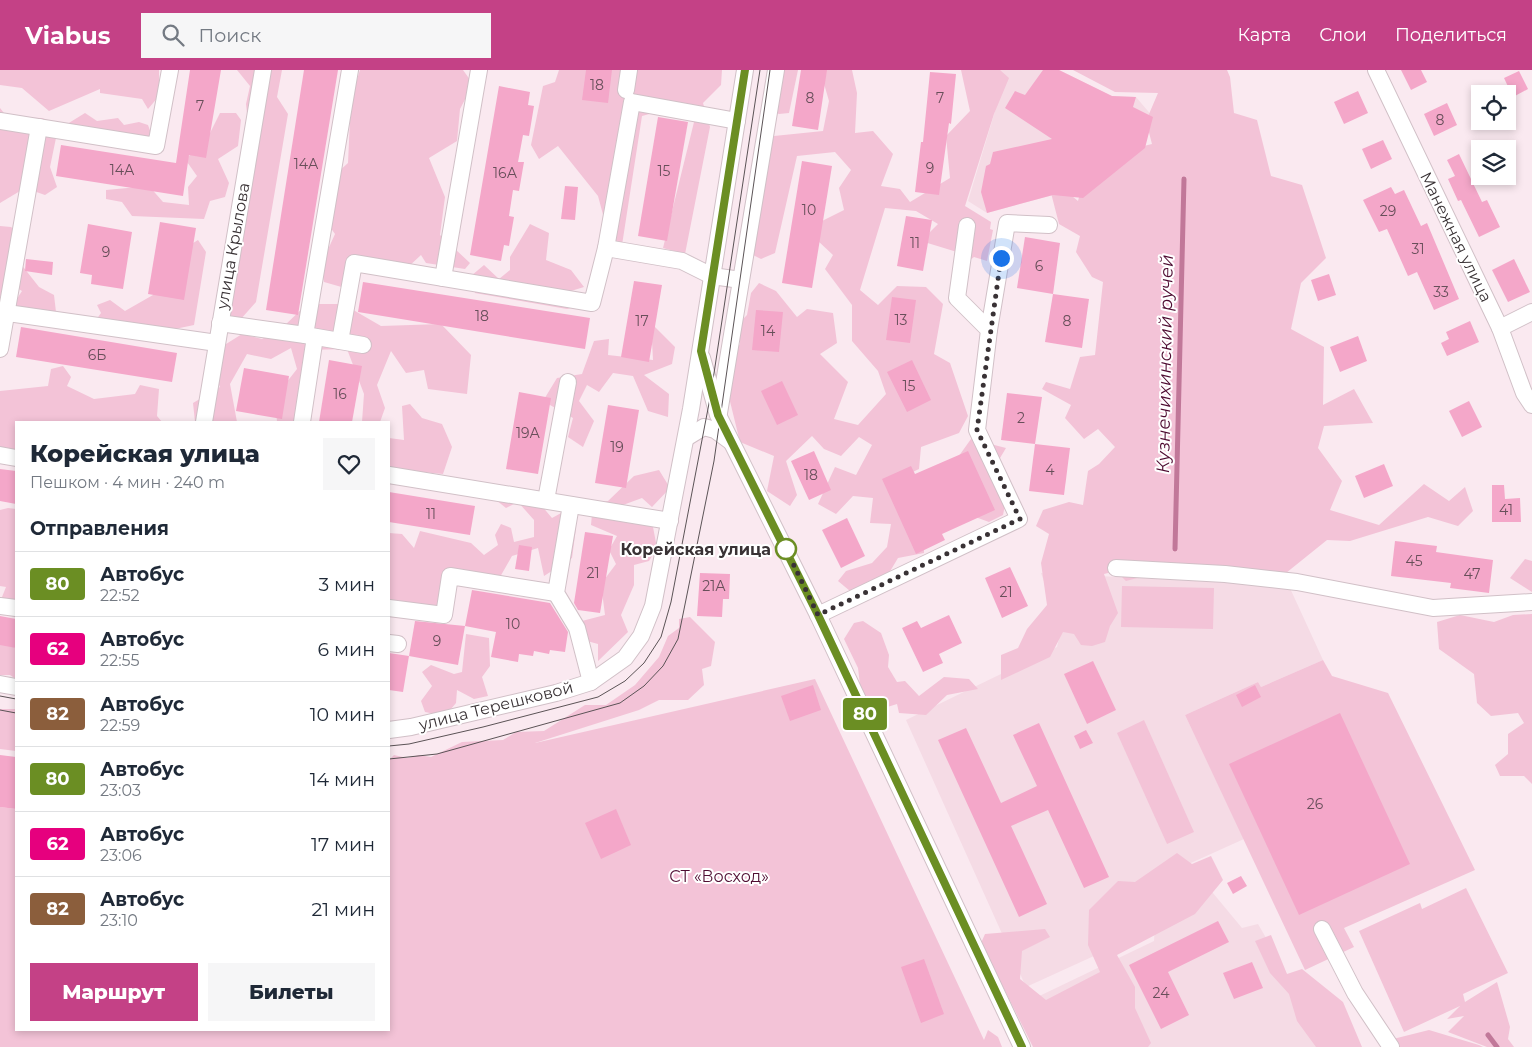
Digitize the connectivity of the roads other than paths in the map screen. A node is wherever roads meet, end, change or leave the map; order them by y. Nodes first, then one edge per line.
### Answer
1 (170, 70) edge
2 (263, 70) edge
3 (350, 70) edge
4 (479, 70) edge
5 (628, 70) edge
6 (745, 70) edge
7 (776, 70) edge
8 (1376, 70) edge
9 (626, 90) dead end
10 (0, 121) edge
11 (737, 121) junction
12 (40, 127) junction
13 (1049, 225) dead end
14 (967, 226) dead end
15 (606, 248) junction
16 (712, 276) junction
17 (443, 278) junction
18 (741, 280) junction
19 (4, 312) edge
20 (1532, 312) edge
21 (220, 323) junction
22 (1500, 328) junction
23 (989, 330) junction
24 (310, 336) junction
25 (340, 341) junction
26 (217, 344) junction
27 (363, 345) dead end
28 (0, 349) edge
29 (701, 351) junction
30 (568, 382) dead end
31 (1532, 405) edge
32 (718, 415) junction
33 (204, 421) edge
34 (302, 421) edge
35 (686, 438) junction
36 (732, 443) junction
37 (0, 456) edge
38 (15, 458) edge
39 (390, 475) edge
40 (546, 500) junction
41 (571, 505) junction
42 (670, 521) junction
43 (1116, 568) dead end
44 (556, 593) junction
45 (1532, 602) edge
46 (0, 606) edge
47 (15, 608) edge
48 (390, 608) edge
49 (818, 615) junction
50 (591, 682) junction
51 (0, 684) edge
52 (15, 687) edge
53 (390, 730) edge
54 (1322, 929) dead end
55 (1022, 1047) edge
56 (1391, 1047) edge

1 - 12 street
2 - 21 street, улица Крылова
3 - 24 street
4 - 17 street
5 - 9 street
6 - 11 street
7 - 18 street
8 - 22 street, Манежная улица
10 - 12 street
11 - 15 street
11 - 16 street
12 - 19 street
13 - 23 street
14 - 23 street
15 - 16 street
15 - 17 street
16 - 18 street
16 - 29 street
17 - 25 street
18 - 32 street
19 - 26 street
19 - 28 street
20 - 22 street
21 - 24 street
21 - 26 street, улица Крылова
22 - 31 street, Манежная улица
23 - 49 street
24 - 25 street
24 - 34 street
25 - 27 street
26 - 33 street, улица Крылова
29 - 32 street
29 - 35 street
30 - 40 street
32 - 36 street
35 - 36 street
35 - 42 street
36 - 49 street
37 - 38 street
39 - 40 street
40 - 41 street
41 - 42 street
41 - 44 street
42 - 50 street, улица Терешковой
43 - 45 street
44 - 48 street
44 - 50 street
46 - 47 street
49 - 55 street
50 - 53 street, улица Терешковой
51 - 52 street
54 - 56 street

